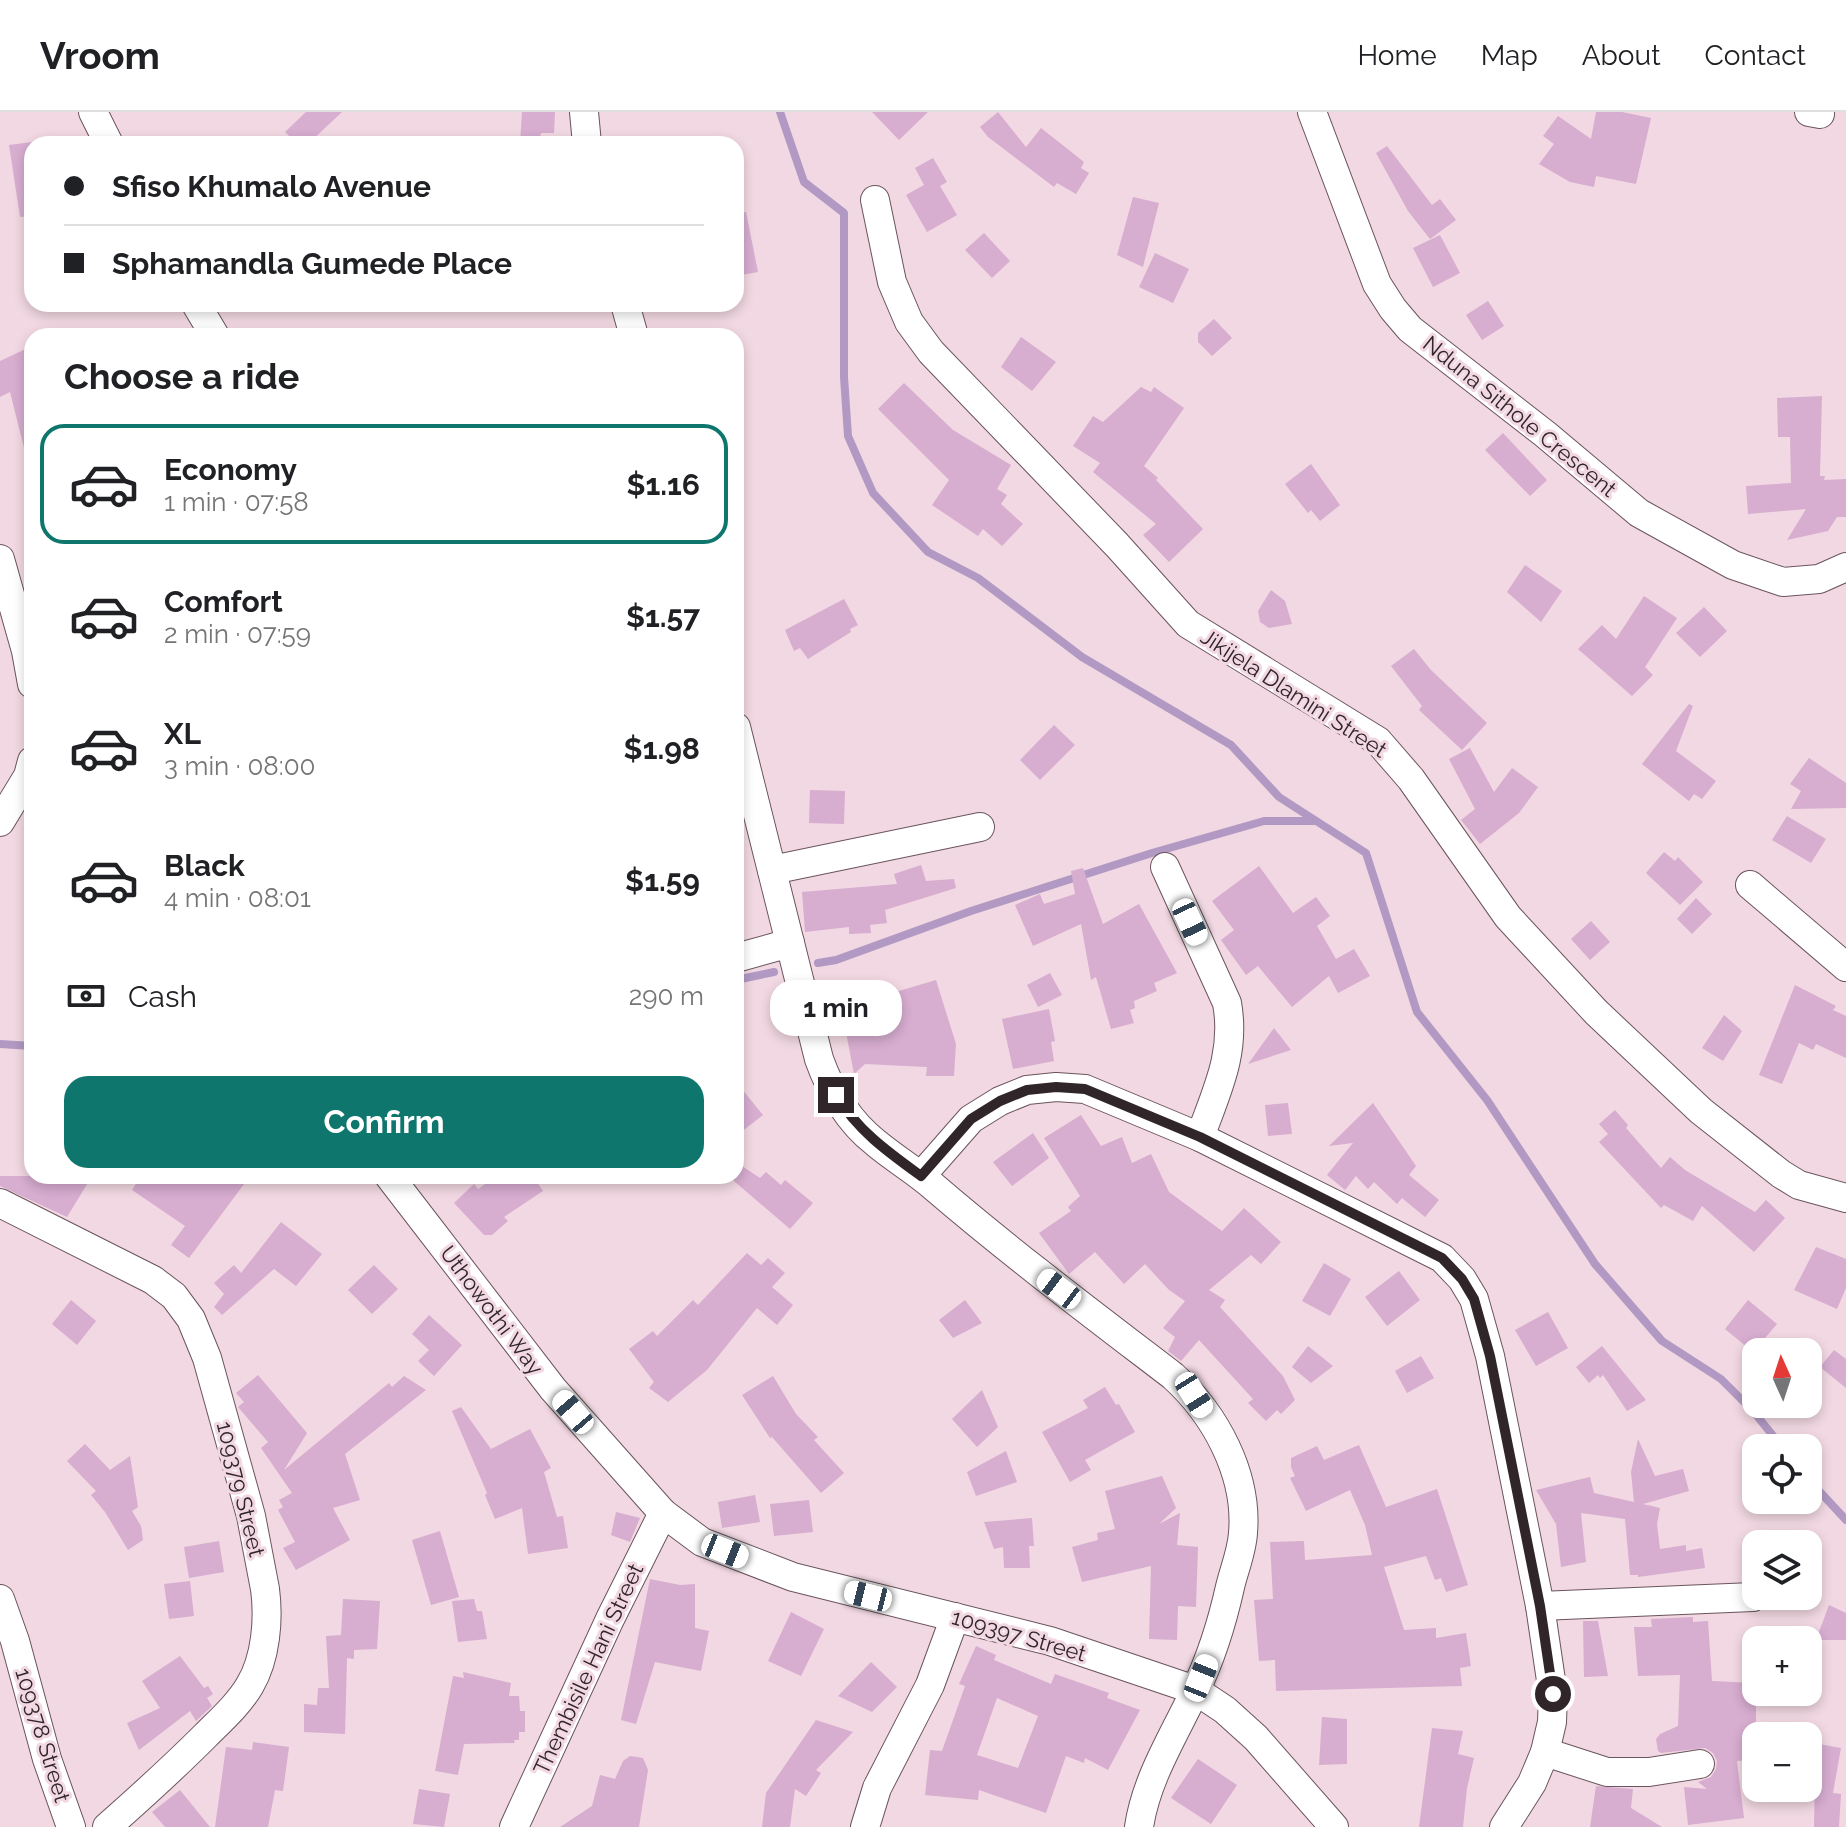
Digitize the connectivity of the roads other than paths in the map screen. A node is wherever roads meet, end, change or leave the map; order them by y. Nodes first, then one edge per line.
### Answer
1 (93, 112) edge
2 (584, 112) edge
3 (1312, 112) edge
4 (105, 136) edge
5 (586, 136) edge
6 (875, 200) dead end
7 (0, 559) edge
8 (1846, 567) edge
9 (24, 644) edge
10 (744, 759) edge
11 (24, 783) edge
12 (0, 822) edge
13 (980, 827) dead end
14 (1165, 867) dead end
15 (772, 870) junction
16 (1750, 885) dead end
17 (790, 943) junction
18 (744, 956) edge
19 (1846, 967) edge
20 (1200, 1137) junction
21 (921, 1176) junction
22 (395, 1184) edge
23 (1846, 1198) edge
24 (0, 1203) edge
25 (663, 1513) junction
26 (1742, 1597) edge
27 (0, 1599) edge
28 (1540, 1606) junction
29 (955, 1617) junction
30 (1195, 1690) junction
31 (1545, 1752) junction
32 (1700, 1764) dead end
33 (71, 1827) edge
34 (107, 1827) edge
35 (514, 1827) edge
36 (865, 1827) edge
37 (1139, 1827) edge
38 (1334, 1827) edge
39 (1504, 1827) edge

1 - 4 street
2 - 5 street
3 - 8 street, Nduna Sithole Crescent
6 - 23 street, Jikijela Dlamini Street
7 - 9 street
10 - 15 street
11 - 12 street
13 - 15 street
14 - 20 street
15 - 17 street
16 - 19 street
17 - 18 street
17 - 21 street
20 - 21 street
20 - 28 street
21 - 30 street
22 - 25 street, Uthowothi Way
24 - 34 street, 109379 Street
25 - 29 street, 109397 Street
25 - 35 street, Thembisile Hani Street
26 - 28 street
27 - 33 street, 109378 Street
28 - 31 street
29 - 30 street, 109397 Street
29 - 36 street
30 - 37 street
30 - 38 street, 109397 Street
31 - 32 street
31 - 39 street

